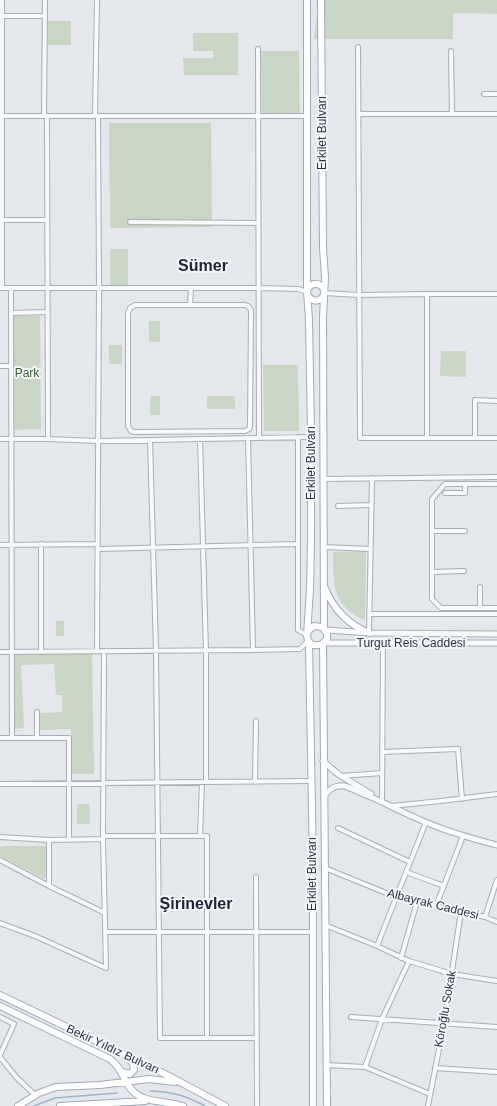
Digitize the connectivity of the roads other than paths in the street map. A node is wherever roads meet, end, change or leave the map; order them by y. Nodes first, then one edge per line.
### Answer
1 (2, 0) edge
2 (45, 0) edge
3 (97, 0) edge
4 (307, 0) edge
5 (321, 0) edge
6 (1, 16) edge
7 (45, 16) junction
8 (358, 47) dead end
9 (258, 48) dead end
10 (451, 51) dead end
11 (484, 94) dead end
12 (497, 94) edge
13 (358, 114) junction
14 (452, 114) junction
15 (497, 114) edge
16 (1, 116) edge
17 (45, 116) junction
18 (97, 116) junction
19 (258, 116) junction
20 (308, 116) junction
21 (2, 220) junction
22 (47, 220) junction
23 (130, 222) dead end
24 (258, 223) junction
25 (1, 288) edge
26 (11, 288) junction
27 (47, 288) junction
28 (99, 288) junction
29 (191, 288) junction
30 (258, 288) junction
31 (308, 292) junction
32 (324, 293) junction
33 (427, 294) junction
34 (497, 294) edge
35 (359, 295) junction
36 (190, 305) junction
37 (48, 312) junction
38 (11, 313) junction
39 (0, 366) edge
40 (11, 366) junction
41 (497, 400) edge
42 (311, 436) junction
43 (298, 437) junction
44 (248, 438) junction
45 (259, 438) junction
46 (427, 438) junction
47 (475, 438) junction
48 (497, 438) edge
49 (0, 439) edge
50 (11, 439) junction
51 (48, 439) junction
52 (200, 439) junction
53 (98, 440) junction
54 (150, 440) junction
55 (372, 478) junction
56 (497, 478) edge
57 (324, 479) junction
58 (465, 484) junction
59 (497, 484) edge
60 (444, 492) dead end
61 (371, 505) junction
62 (338, 506) dead end
63 (465, 531) dead end
64 (432, 532) junction
65 (0, 544) edge
66 (12, 544) junction
67 (41, 544) junction
68 (298, 544) junction
69 (251, 545) junction
70 (203, 546) junction
71 (98, 547) junction
72 (324, 547) junction
73 (153, 548) junction
74 (370, 549) junction
75 (464, 571) dead end
76 (432, 572) junction
77 (324, 584) junction
78 (480, 587) dead end
79 (480, 608) junction
80 (497, 608) edge
81 (369, 614) junction
82 (497, 614) edge
83 (325, 629) junction
84 (369, 633) junction
85 (497, 634) edge
86 (308, 638) junction
87 (383, 643) junction
88 (497, 643) edge
89 (323, 644) junction
90 (253, 650) junction
91 (97, 651) junction
92 (104, 651) junction
93 (156, 651) junction
94 (206, 651) junction
95 (0, 652) edge
96 (12, 652) junction
97 (41, 652) junction
98 (37, 712) dead end
99 (256, 721) dead end
100 (0, 738) edge
101 (12, 738) junction
102 (37, 738) junction
103 (382, 752) junction
104 (323, 761) junction
105 (382, 773) junction
106 (341, 776) junction
107 (311, 781) junction
108 (204, 782) junction
109 (255, 782) junction
110 (104, 783) junction
111 (158, 783) junction
112 (0, 784) edge
113 (69, 784) junction
114 (497, 794) edge
115 (324, 798) junction
116 (462, 799) junction
117 (382, 801) junction
118 (391, 806) junction
119 (426, 822) junction
120 (338, 828) dead end
121 (158, 836) junction
122 (200, 836) junction
123 (463, 836) junction
124 (0, 837) edge
125 (103, 837) junction
126 (49, 840) junction
127 (69, 840) junction
128 (497, 845) edge
129 (0, 860) edge
130 (410, 862) junction
131 (325, 868) junction
132 (406, 872) junction
133 (256, 877) dead end
134 (497, 880) edge
135 (49, 886) junction
136 (444, 886) junction
137 (396, 897) junction
138 (417, 902) junction
139 (436, 906) junction
140 (461, 912) junction
141 (105, 913) junction
142 (485, 917) junction
143 (497, 922) edge
144 (0, 923) edge
145 (325, 925) junction
146 (106, 932) junction
147 (159, 932) junction
148 (207, 932) junction
149 (256, 932) junction
150 (312, 932) junction
151 (377, 946) junction
152 (401, 958) junction
153 (409, 961) junction
154 (452, 974) junction
155 (497, 981) edge
156 (0, 995) edge
157 (0, 1006) edge
158 (0, 1017) edge
159 (351, 1017) dead end
160 (382, 1019) junction
161 (444, 1023) junction
162 (497, 1026) edge
163 (207, 1038) junction
164 (257, 1038) junction
165 (0, 1056) edge
166 (128, 1056) junction
167 (326, 1065) junction
168 (365, 1067) junction
169 (435, 1068) junction
170 (122, 1072) junction
171 (497, 1072) edge
172 (126, 1082) junction
173 (186, 1086) junction
174 (430, 1094) junction
175 (35, 1095) junction
176 (148, 1100) junction
177 (160, 1103) edge
178 (18, 1106) edge
179 (60, 1106) edge
180 (183, 1106) edge
181 (225, 1106) edge
182 (257, 1106) edge
183 (313, 1106) edge
184 (328, 1106) edge
185 (428, 1106) edge

1 - 6 street
2 - 7 street
3 - 18 street
4 - 20 main road, Erkilet Bulvarı
5 - 32 main road, Erkilet Bulvarı
6 - 7 street
6 - 16 street
7 - 17 street
8 - 13 street
9 - 19 street
10 - 14 street
11 - 12 street
13 - 14 street
13 - 35 street
14 - 15 street
16 - 17 street
16 - 21 street
17 - 18 street
17 - 22 street
18 - 19 street
18 - 28 street
19 - 20 street
19 - 24 street
20 - 31 main road, Erkilet Bulvarı
21 - 22 street
21 - 25 street
22 - 27 street
23 - 24 street
24 - 30 street
25 - 26 street
26 - 27 street
26 - 38 street
27 - 28 street
27 - 37 street
28 - 29 street
28 - 53 street
29 - 30 street
29 - 36 street
30 - 31 street
30 - 45 street
31 - 32 main road
31 - 32 main road
31 - 42 main road, Erkilet Bulvarı
32 - 35 street
32 - 57 main road, Erkilet Bulvarı
33 - 34 street
33 - 35 street
33 - 46 street
35 - 46 street
36 - 36 street
37 - 38 street
37 - 51 street
38 - 40 street
39 - 40 street
40 - 50 street
41 - 47 street
42 - 43 street
42 - 86 main road, Erkilet Bulvarı
43 - 45 street
43 - 68 street
44 - 45 street
44 - 52 street
44 - 69 street
46 - 47 street
47 - 48 street
49 - 50 street
50 - 51 street
50 - 66 street
51 - 53 street
52 - 54 street
52 - 70 street
53 - 54 street
53 - 71 street
54 - 73 street
55 - 56 street
55 - 57 street
55 - 61 street
57 - 72 main road, Erkilet Bulvarı
58 - 59 street
58 - 60 street
58 - 64 street
61 - 62 street
61 - 74 street
63 - 64 street
64 - 76 street
65 - 66 street
66 - 67 street
66 - 96 street
67 - 71 street
67 - 97 street
68 - 69 street
68 - 86 street
69 - 70 street
69 - 90 street
70 - 73 street
70 - 94 street
71 - 73 street
71 - 91 street
72 - 74 street
72 - 77 main road, Erkilet Bulvarı
73 - 93 street
74 - 81 street
75 - 76 street
76 - 79 street
77 - 83 main road, Erkilet Bulvarı
77 - 84 main road
78 - 79 street
79 - 80 street
81 - 82 street
81 - 84 street
83 - 84 street, Turgut Reis Caddesi
83 - 86 main road
83 - 89 main road
84 - 85 street, Turgut Reis Caddesi
86 - 89 main road
86 - 90 street
86 - 107 main road, Erkilet Bulvarı
87 - 88 street, Turgut Reis Caddesi
87 - 89 street, Turgut Reis Caddesi
87 - 103 street
89 - 104 main road, Erkilet Bulvarı
90 - 94 street
91 - 92 street
91 - 97 street
92 - 93 street
92 - 110 street
93 - 94 street
93 - 111 street
94 - 108 street
95 - 96 street
96 - 97 street
96 - 101 street
98 - 102 street
99 - 109 street
100 - 101 street
101 - 102 street
102 - 113 street
103 - 105 street
103 - 116 street
104 - 106 street
104 - 115 main road, Erkilet Bulvarı
105 - 106 street
105 - 117 street
106 - 117 street
107 - 109 street
107 - 150 main road, Erkilet Bulvarı
108 - 109 street
108 - 111 street
108 - 122 street
110 - 111 street
110 - 113 street
110 - 125 street
111 - 121 street
112 - 113 street
113 - 127 street
114 - 116 street
115 - 117 street
115 - 131 main road, Erkilet Bulvarı
116 - 118 street
117 - 118 street
118 - 119 street
119 - 123 street
119 - 130 street
120 - 130 street
121 - 122 street
121 - 125 street
121 - 147 street
122 - 148 street
123 - 128 street
123 - 136 street
124 - 126 street
125 - 127 street
125 - 141 street
126 - 127 street
126 - 135 street
129 - 135 street
130 - 132 street
131 - 137 street, Albayrak Caddesi
131 - 145 main road, Erkilet Bulvarı
132 - 136 street
132 - 137 street
133 - 149 street
134 - 142 street
135 - 141 street
136 - 139 street
137 - 138 street, Albayrak Caddesi
137 - 151 street
138 - 139 street, Albayrak Caddesi
138 - 152 street
139 - 140 street, Albayrak Caddesi
140 - 142 street, Albayrak Caddesi
140 - 154 street, Köroğlu Sokak
141 - 146 street
142 - 143 street, Albayrak Caddesi
144 - 146 street
145 - 151 street
145 - 167 main road, Erkilet Bulvarı
146 - 147 street
147 - 148 street
147 - 163 street
148 - 149 street
148 - 163 street
149 - 150 street
149 - 164 street
150 - 183 main road, Erkilet Bulvarı
151 - 152 street
152 - 153 street
153 - 154 street
153 - 160 street
154 - 155 street
154 - 161 street, Köroğlu Sokak
156 - 166 main road, Bekir Yıldız Bulvarı
157 - 170 main road, Bekir Yıldız Bulvarı
158 - 165 street
159 - 160 street
160 - 161 street
160 - 168 street
161 - 162 street
161 - 169 street, Köroğlu Sokak
163 - 164 street
164 - 182 street
165 - 175 street
166 - 170 main road
166 - 173 main road, Bekir Yıldız Bulvarı
167 - 168 street
167 - 184 main road, Erkilet Bulvarı
168 - 174 street
169 - 171 street
169 - 174 street, Köroğlu Sokak
170 - 172 main road, Bekir Yıldız Bulvarı
172 - 173 main road
172 - 175 main road
172 - 176 main road, Bekir Yıldız Bulvarı
173 - 181 main road, Bekir Yıldız Bulvarı
174 - 185 street, Köroğlu Sokak
175 - 178 main road
176 - 177 main road, Bekir Yıldız Bulvarı
176 - 179 main road
177 - 180 main road, Bekir Yıldız Bulvarı

